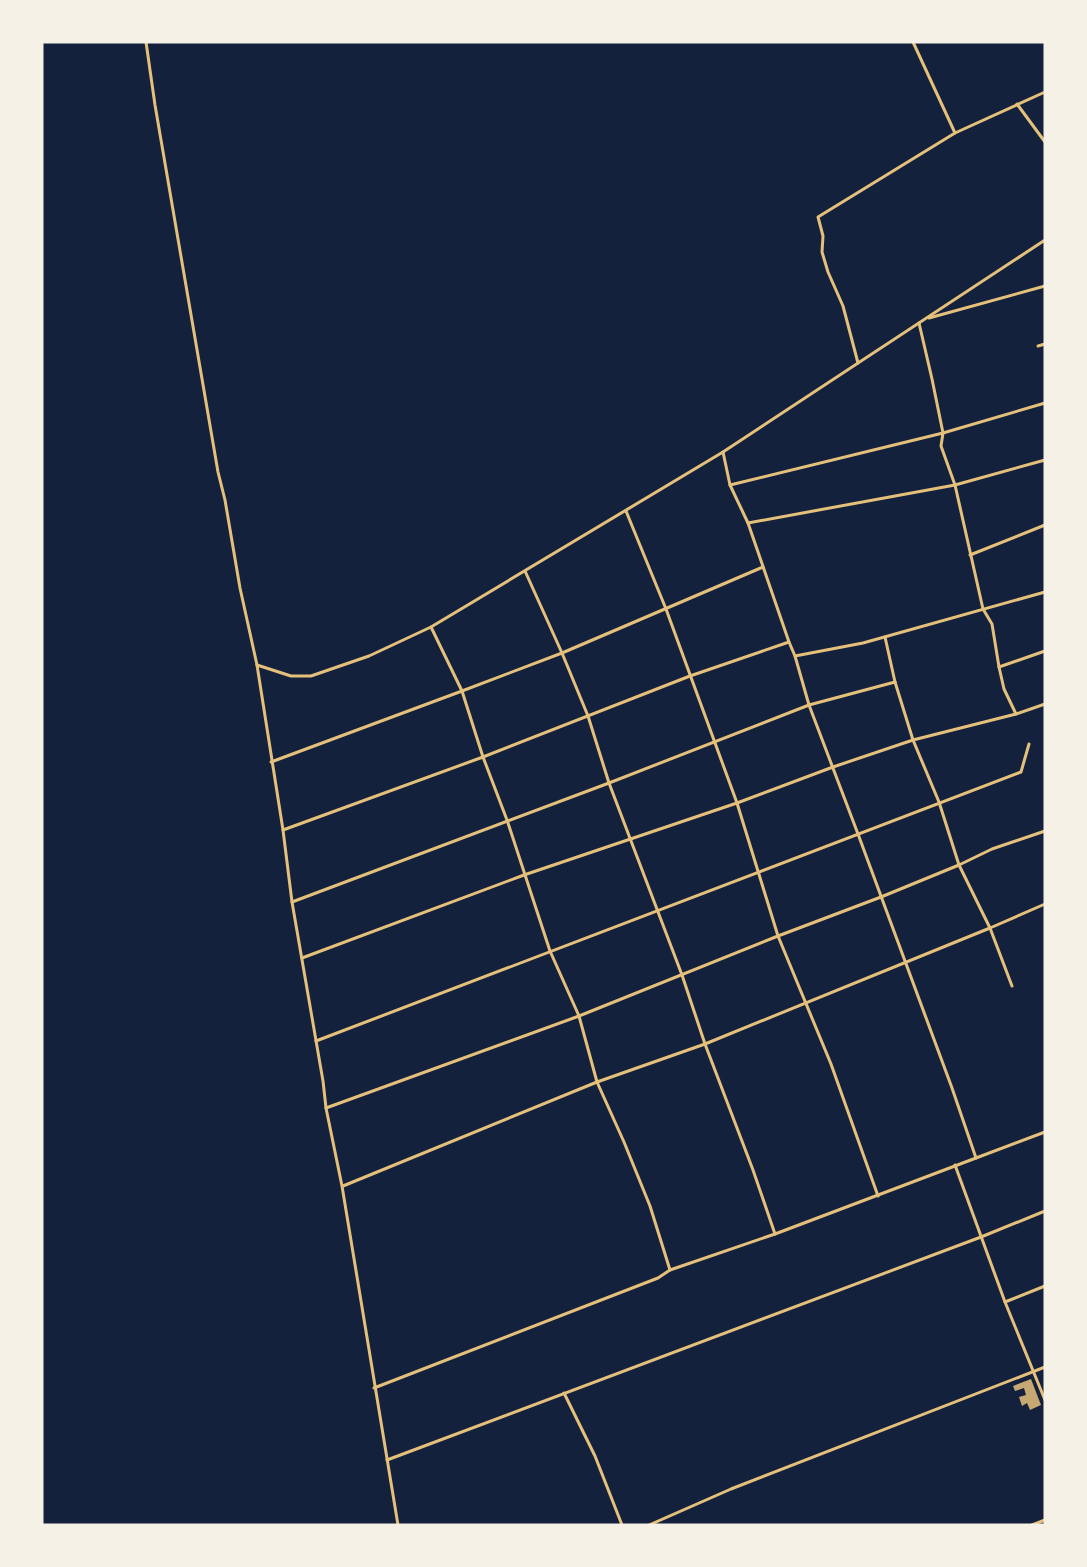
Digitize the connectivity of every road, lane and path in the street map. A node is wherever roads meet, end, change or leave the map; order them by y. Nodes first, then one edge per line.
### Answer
1 (146, 42) edge
2 (913, 42) edge
3 (1045, 92) edge
4 (1017, 104) junction
5 (955, 133) junction
6 (1045, 142) edge
7 (1045, 240) edge
8 (1045, 286) edge
9 (924, 320) junction
10 (918, 324) junction
11 (1045, 344) edge
12 (1038, 346) dead end
13 (858, 363) junction
14 (1045, 403) edge
15 (943, 433) junction
16 (723, 453) junction
17 (1045, 459) edge
18 (730, 485) junction
19 (955, 485) junction
20 (626, 511) junction
21 (748, 523) junction
22 (1045, 525) edge
23 (970, 555) junction
24 (763, 567) junction
25 (525, 571) junction
26 (1045, 592) edge
27 (666, 609) junction
28 (983, 609) junction
29 (430, 627) junction
30 (885, 637) junction
31 (789, 642) junction
32 (1045, 651) edge
33 (562, 652) junction
34 (795, 656) junction
35 (257, 665) junction
36 (999, 667) junction
37 (690, 676) junction
38 (895, 682) junction
39 (462, 692) junction
40 (1045, 704) edge
41 (809, 705) junction
42 (1016, 714) junction
43 (588, 716) junction
44 (913, 740) junction
45 (714, 742) junction
46 (1029, 744) dead end
47 (483, 757) junction
48 (271, 762) junction
49 (833, 767) junction
50 (609, 783) junction
51 (939, 802) junction
52 (737, 803) junction
53 (507, 820) junction
54 (283, 830) junction
55 (1045, 831) edge
56 (858, 834) junction
57 (631, 840) junction
58 (958, 865) junction
59 (757, 872) junction
60 (524, 875) junction
61 (881, 897) junction
62 (292, 902) junction
63 (1045, 904) edge
64 (656, 910) junction
65 (990, 927) junction
66 (778, 936) junction
67 (550, 951) junction
68 (302, 958) junction
69 (905, 961) junction
70 (682, 975) junction
71 (1012, 986) dead end
72 (806, 1002) junction
73 (579, 1016) junction
74 (316, 1041) junction
75 (705, 1044) junction
76 (597, 1082) junction
77 (326, 1108) junction
78 (1045, 1132) edge
79 (976, 1158) junction
80 (955, 1165) junction
81 (342, 1186) junction
82 (878, 1196) junction
83 (1045, 1211) edge
84 (775, 1234) junction
85 (981, 1237) junction
86 (670, 1270) junction
87 (1045, 1286) edge
88 (1005, 1302) junction
89 (1045, 1367) edge
90 (1034, 1372) junction
91 (375, 1389) junction
92 (564, 1393) junction
93 (1045, 1400) edge
94 (387, 1460) junction
95 (1045, 1520) edge
96 (398, 1525) edge
97 (622, 1525) edge
98 (649, 1525) edge
99 (1032, 1525) edge

1 - 35 street
2 - 5 street
3 - 4 street
4 - 5 street
4 - 6 street
5 - 13 street
7 - 9 street
8 - 9 street
9 - 10 street
10 - 13 street
10 - 15 street
11 - 12 street
13 - 16 street
14 - 15 street
15 - 18 street
15 - 19 street
16 - 18 street
16 - 20 street
17 - 19 street
18 - 21 street
19 - 21 street
19 - 23 street
20 - 25 street
20 - 27 street
21 - 24 street
22 - 23 street
23 - 28 street
24 - 27 street
24 - 31 street
25 - 29 street
25 - 33 street
26 - 28 street
27 - 33 street
27 - 37 street
28 - 30 street
28 - 36 street
29 - 35 street
29 - 39 street
30 - 34 street
30 - 38 street
31 - 34 street
31 - 37 street
32 - 36 street
33 - 39 street
33 - 43 street
34 - 41 street
35 - 48 street
36 - 42 street
37 - 43 street
37 - 45 street
38 - 41 street
38 - 44 street
39 - 47 street
39 - 48 street
40 - 42 street
41 - 45 street
41 - 49 street
42 - 44 street
43 - 47 street
43 - 50 street
44 - 49 street
44 - 51 street
45 - 50 street
45 - 52 street
46 - 51 street
47 - 53 street
47 - 54 street
48 - 54 street
49 - 52 street
49 - 56 street
50 - 53 street
50 - 57 street
51 - 56 street
51 - 58 street
52 - 57 street
52 - 59 street
53 - 60 street
53 - 62 street
54 - 62 street
55 - 58 street
56 - 59 street
56 - 61 street
57 - 60 street
57 - 64 street
58 - 61 street
58 - 65 street
59 - 64 street
59 - 66 street
60 - 67 street
60 - 68 street
61 - 66 street
61 - 69 street
62 - 68 street
63 - 65 street
64 - 67 street
64 - 70 street
65 - 69 street
65 - 71 street
66 - 70 street
66 - 72 street
67 - 73 street
67 - 74 street
68 - 74 street
69 - 72 street
69 - 79 street
70 - 73 street
70 - 75 street
72 - 75 street
72 - 82 street
73 - 76 street
73 - 77 street
74 - 77 street
75 - 76 street
75 - 84 street
76 - 81 street
76 - 86 street
77 - 81 street
78 - 79 street
79 - 80 street
80 - 82 street
80 - 85 street
81 - 91 street
82 - 84 street
83 - 85 street
84 - 86 street
85 - 88 street
85 - 92 street
86 - 91 street
87 - 88 street
88 - 90 street
89 - 90 street
90 - 93 street
90 - 98 street
91 - 94 street
92 - 94 street
92 - 97 street
94 - 96 street
95 - 99 street

